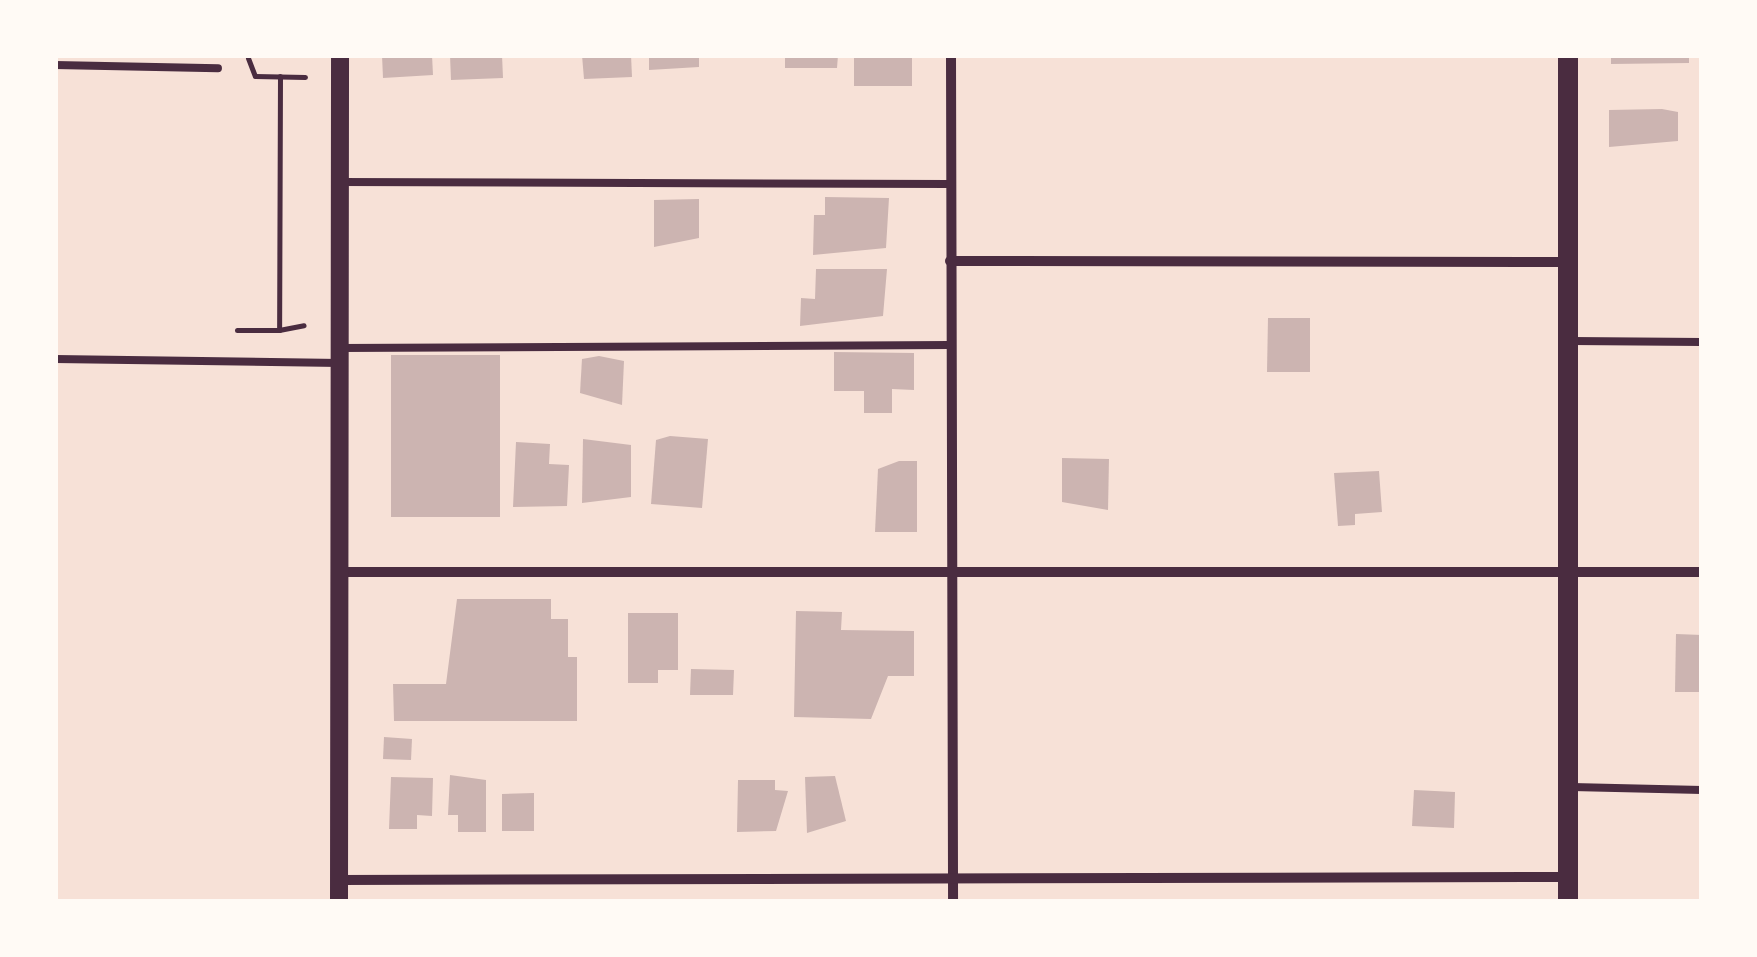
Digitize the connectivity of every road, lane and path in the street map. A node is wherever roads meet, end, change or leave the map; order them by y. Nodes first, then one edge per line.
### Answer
1 (340, 55) edge
2 (950, 55) edge
3 (1568, 55) edge
4 (248, 58) dead end
5 (55, 65) edge
6 (218, 68) dead end
7 (280, 76) junction
8 (304, 77) dead end
9 (340, 182) junction
10 (950, 184) junction
11 (950, 262) junction
12 (1568, 262) junction
13 (304, 325) dead end
14 (237, 330) dead end
15 (280, 330) junction
16 (1567, 341) junction
17 (1702, 342) edge
18 (950, 344) junction
19 (340, 356) junction
20 (55, 359) edge
21 (951, 569) junction
22 (339, 572) junction
23 (1568, 572) junction
24 (1702, 572) edge
25 (1568, 787) junction
26 (1702, 790) edge
27 (1568, 877) junction
28 (339, 880) junction
29 (953, 880) junction
30 (339, 902) edge
31 (953, 902) edge
32 (1568, 902) edge

1 - 9 street
2 - 10 street
3 - 12 main road
4 - 7 path
5 - 6 lane
7 - 8 path
7 - 15 path
9 - 10 lane
9 - 19 street
10 - 11 street
11 - 12 street
11 - 18 street
12 - 16 main road
13 - 15 path
14 - 15 path
16 - 17 lane
16 - 23 main road
18 - 19 lane
18 - 21 street
19 - 20 lane
19 - 22 street
21 - 22 street
21 - 23 street
21 - 29 street
22 - 28 street
23 - 24 street
23 - 25 main road
25 - 26 lane
25 - 27 main road
27 - 29 street
27 - 32 main road
28 - 29 street
28 - 30 street
29 - 31 street

